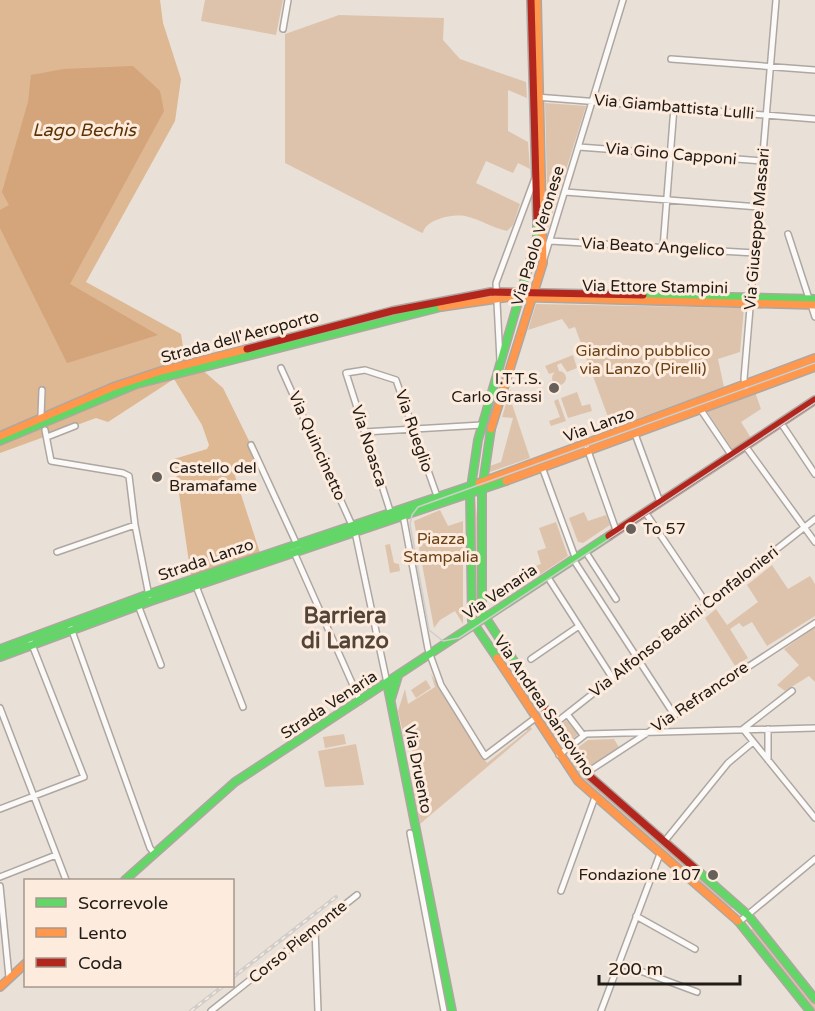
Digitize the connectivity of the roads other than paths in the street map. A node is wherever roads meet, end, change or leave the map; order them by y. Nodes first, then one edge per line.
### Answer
1 (288, 0) edge
2 (531, 0) edge
3 (537, 0) edge
4 (623, 0) edge
5 (776, 0) edge
6 (282, 29) dead end
7 (671, 59) dead end
8 (771, 66) junction
9 (815, 70) edge
10 (536, 97) junction
11 (593, 100) junction
12 (674, 107) junction
13 (766, 114) junction
14 (815, 118) edge
15 (579, 147) junction
16 (670, 154) junction
17 (763, 162) junction
18 (536, 177) junction
19 (565, 192) junction
20 (666, 200) junction
21 (759, 207) junction
22 (788, 234) dead end
23 (550, 241) junction
24 (663, 248) junction
25 (755, 253) junction
26 (543, 262) junction
27 (520, 294) junction
28 (495, 295) junction
29 (534, 295) junction
30 (751, 300) junction
31 (812, 302) edge
32 (815, 317) edge
33 (815, 358) edge
34 (501, 366) junction
35 (815, 367) edge
36 (282, 368) dead end
37 (346, 373) joint
38 (744, 384) junction
39 (42, 390) dead end
40 (747, 392) junction
41 (815, 400) edge
42 (701, 410) junction
43 (41, 416) dead end
44 (781, 423) junction
45 (482, 425) junction
46 (75, 426) dead end
47 (414, 429) junction
48 (45, 430) dead end
49 (364, 432) junction
50 (636, 434) junction
51 (0, 436) edge
52 (47, 437) junction
53 (0, 441) edge
54 (251, 445) dead end
55 (746, 447) junction
56 (587, 448) junction
57 (732, 456) junction
58 (542, 467) junction
59 (815, 474) edge
60 (472, 485) junction
61 (482, 486) junction
62 (470, 494) junction
63 (437, 496) junction
64 (660, 502) junction
65 (403, 511) junction
66 (645, 512) junction
67 (392, 515) junction
68 (815, 519) edge
69 (135, 525) junction
70 (353, 528) junction
71 (805, 528) junction
72 (616, 530) junction
73 (815, 542) edge
74 (295, 548) junction
75 (585, 551) junction
76 (57, 552) dead end
77 (574, 558) junction
78 (547, 576) junction
79 (196, 586) junction
80 (150, 597) junction
81 (616, 599) dead end
82 (707, 604) junction
83 (138, 606) junction
84 (486, 618) junction
85 (815, 622) edge
86 (71, 626) junction
87 (579, 626) junction
88 (474, 627) junction
89 (31, 641) junction
90 (0, 649) edge
91 (430, 655) junction
92 (0, 657) edge
93 (531, 659) dead end
94 (638, 659) junction
95 (161, 665) dead end
96 (398, 676) junction
97 (613, 679) junction
98 (387, 683) junction
99 (792, 691) dead end
100 (360, 701) junction
101 (391, 701) junction
102 (243, 707) dead end
103 (0, 708) edge
104 (567, 714) junction
105 (673, 714) junction
106 (534, 719) junction
107 (664, 720) junction
108 (553, 725) junction
109 (815, 728) edge
110 (743, 729) junction
111 (768, 729) junction
112 (648, 732) junction
113 (666, 732) junction
114 (583, 735) junction
115 (753, 742) junction
116 (568, 748) junction
117 (558, 755) junction
118 (768, 760) junction
119 (586, 773) junction
120 (594, 797) junction
121 (33, 798) junction
122 (0, 809) edge
123 (815, 818) edge
124 (410, 833) dead end
125 (664, 842) junction
126 (155, 854) junction
127 (660, 854) junction
128 (56, 855) junction
129 (815, 859) edge
130 (0, 877) edge
131 (66, 879) edge
132 (127, 879) edge
133 (0, 886) edge
134 (561, 891) dead end
135 (357, 895) dead end
136 (748, 915) junction
137 (636, 916) junction
138 (739, 922) junction
139 (315, 929) junction
140 (695, 949) dead end
141 (619, 963) junction
142 (24, 965) edge
143 (9, 977) junction
144 (0, 987) edge
145 (697, 992) dead end
146 (815, 999) edge
147 (211, 1011) edge
148 (318, 1011) edge
149 (444, 1011) edge
150 (452, 1011) edge
151 (602, 1011) edge
152 (810, 1011) edge

1 - 6 street
2 - 10 main road
3 - 10 main road
4 - 11 street, Via Paolo Veronese
5 - 8 street, Via Giuseppe Massari
7 - 8 street
8 - 9 street
8 - 13 street, Via Giuseppe Massari
10 - 11 street, Via Giambattista Lulli
10 - 18 main road, Via Paolo Veronese
10 - 26 main road
11 - 12 street, Via Giambattista Lulli
11 - 15 street, Via Paolo Veronese
12 - 13 street, Via Giambattista Lulli
12 - 16 street
13 - 14 street, Via Giambattista Lulli
13 - 17 street, Via Giuseppe Massari
15 - 16 street, Via Gino Capponi
15 - 19 street, Via Paolo Veronese
16 - 17 street, Via Gino Capponi
16 - 20 street
17 - 21 street, Via Giuseppe Massari
18 - 27 main road, Via Paolo Veronese
18 - 28 street
19 - 20 street
19 - 23 street, Via Paolo Veronese
20 - 21 street
20 - 24 street
21 - 25 street, Via Giuseppe Massari
22 - 31 street
23 - 24 street, Via Beato Angelico
23 - 26 street, Via Paolo Veronese
24 - 25 street, Via Beato Angelico
25 - 30 street, Via Giuseppe Massari
26 - 29 main road, Via Paolo Veronese
27 - 28 main road, Via Ettore Stampini
27 - 29 main road, Via Ettore Stampini
27 - 34 main road, Via Paolo Veronese
28 - 34 street
28 - 51 main road, Strada dell'Aeroporto
28 - 53 main road, Strada dell'Aeroporto
29 - 30 main road, Via Ettore Stampini
29 - 61 main road, Via Paolo Veronese
30 - 31 main road, Via Ettore Stampini
30 - 38 street, Via Giuseppe Massari
31 - 32 street
33 - 38 main road, Via Lanzo
34 - 45 main road, Via Paolo Veronese
35 - 40 main road, Via Lanzo
36 - 70 street, Via Quincinetto
37 - 47 street, Via Rueglio
37 - 49 street, Via Noasca
38 - 40 street, Via Giuseppe Massari
38 - 56 main road, Via Lanzo
39 - 43 street
40 - 42 main road, Via Lanzo
41 - 44 main road, Via Venaria
42 - 50 main road, Via Lanzo
42 - 57 street
44 - 55 main road, Via Venaria
44 - 59 street
45 - 47 street
45 - 60 main road, Via Paolo Veronese
46 - 52 street
47 - 49 street
47 - 63 street, Via Rueglio
48 - 52 street
49 - 67 street, Via Noasca
50 - 56 main road, Via Lanzo
50 - 64 street
52 - 69 street
54 - 74 street
55 - 57 main road, Via Venaria
55 - 71 street
56 - 58 main road, Via Lanzo
56 - 61 main road, Via Lanzo
56 - 72 street
57 - 64 main road, Via Venaria
58 - 61 main road, Via Lanzo
58 - 77 street
60 - 61 main road, Via Lanzo
60 - 62 main road
60 - 63 main road, Via Lanzo
61 - 62 main road, Via Lanzo
61 - 84 main road
62 - 65 main road, Via Lanzo
62 - 88 main road
63 - 65 main road, Via Lanzo
64 - 66 main road, Via Venaria
65 - 67 main road, Strada Lanzo
65 - 91 street
66 - 72 main road, Via Venaria
66 - 82 street
67 - 70 main road, Strada Lanzo
68 - 71 street, Via Alfonso Badini Confalonieri
69 - 76 street
69 - 80 street
70 - 74 main road, Strada Lanzo
70 - 98 street, Via Druento
71 - 73 street
71 - 82 street, Via Alfonso Badini Confalonieri
72 - 75 main road, Via Venaria
74 - 79 main road, Strada Lanzo
74 - 80 main road, Strada Lanzo
74 - 100 street
75 - 77 main road, Via Venaria
75 - 81 street
77 - 78 main road, Via Venaria
77 - 94 street
78 - 84 main road, Via Venaria
78 - 87 street
79 - 80 main road, Strada Lanzo
79 - 102 street, Strada Lanzo
80 - 83 main road, Strada Lanzo
80 - 86 main road, Strada Lanzo
82 - 94 street, Via Alfonso Badini Confalonieri
83 - 86 main road, Strada Lanzo
83 - 95 street
84 - 88 main road, Via Venaria
84 - 108 main road, Via Andrea Sansovino
85 - 105 street, Via Refrancore
86 - 89 main road, Strada Lanzo
86 - 126 street
87 - 93 street
87 - 97 street
88 - 91 main road, Via Venaria
88 - 106 main road, Via Andrea Sansovino
89 - 90 main road, Strada Lanzo
89 - 92 main road, Strada Lanzo
89 - 121 street
91 - 96 main road, Strada Venaria
91 - 106 street
94 - 97 street, Via Alfonso Badini Confalonieri
94 - 105 street
96 - 98 main road, Strada Venaria
96 - 101 main road
97 - 104 street, Via Alfonso Badini Confalonieri
98 - 100 main road, Strada Venaria
98 - 101 main road, Via Druento
99 - 110 street
100 - 126 main road, Strada Venaria
101 - 150 main road, Via Druento
103 - 121 street
104 - 108 street, Via Alfonso Badini Confalonieri
104 - 114 street
105 - 107 street, Via Refrancore
106 - 117 main road, Via Andrea Sansovino
107 - 112 street, Via Refrancore
107 - 113 street
108 - 116 main road, Via Andrea Sansovino
109 - 111 street
110 - 111 street
110 - 113 street
110 - 115 street
111 - 118 street
112 - 113 street
112 - 114 street
112 - 119 street, Via Refrancore
114 - 116 street
115 - 118 street
115 - 125 street
116 - 117 street
116 - 119 main road, Via Andrea Sansovino
117 - 120 main road, Via Andrea Sansovino
118 - 123 street
119 - 125 main road, Via Andrea Sansovino
120 - 127 main road, Via Andrea Sansovino
120 - 134 street, Via Andrea Sansovino
121 - 122 street
121 - 128 street
124 - 149 street, Via Druento
125 - 136 main road, Via Andrea Sansovino
126 - 132 main road, Strada Venaria
127 - 137 street
127 - 138 main road, Via Andrea Sansovino
128 - 130 street
128 - 131 street
129 - 136 street
133 - 143 street
135 - 139 street, Corso Piemonte
136 - 138 street
136 - 146 main road, Via Andrea Sansovino
137 - 140 street
137 - 141 street
138 - 152 main road, Via Andrea Sansovino
139 - 147 street, Corso Piemonte
139 - 148 street
141 - 145 street
141 - 151 street
142 - 143 main road
143 - 144 main road

